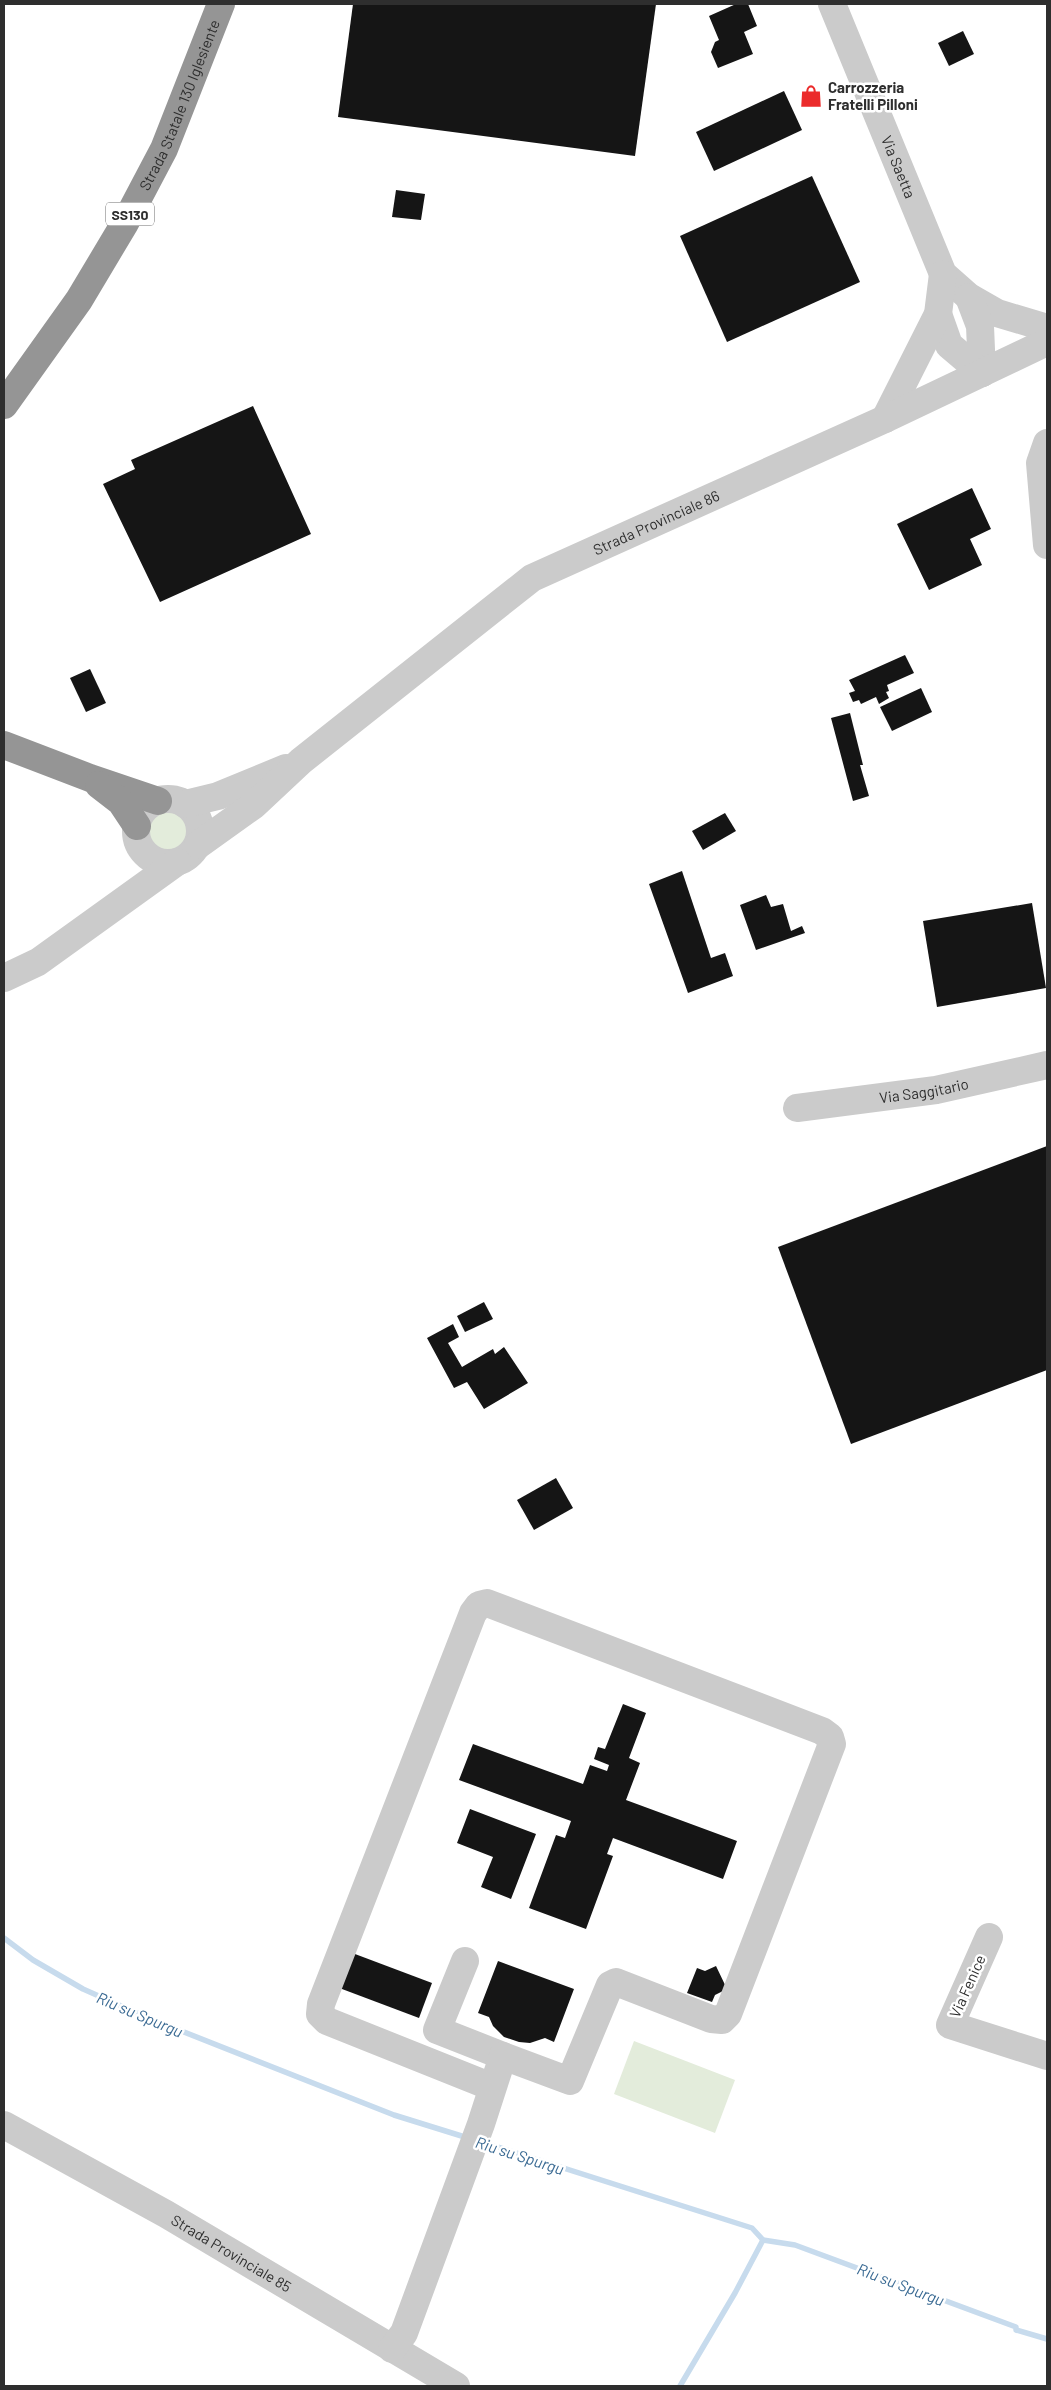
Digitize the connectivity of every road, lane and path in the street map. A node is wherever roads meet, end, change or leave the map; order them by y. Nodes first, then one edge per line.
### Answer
1 (222, 4) edge
2 (832, 4) edge
3 (942, 274) junction
4 (970, 297) junction
5 (938, 314) junction
6 (1047, 328) edge
7 (1047, 342) edge
8 (982, 373) junction
9 (4, 405) edge
10 (885, 419) junction
11 (1047, 443) edge
12 (1047, 545) edge
13 (4, 745) edge
14 (301, 761) junction
15 (90, 778) junction
16 (158, 801) junction
17 (185, 804) junction
18 (138, 836) junction
19 (198, 845) junction
20 (177, 862) junction
21 (107, 913) junction
22 (4, 978) edge
23 (1047, 1065) edge
24 (797, 1108) dead end
25 (989, 1937) dead end
26 (465, 1961) dead end
27 (503, 2056) junction
28 (1047, 2056) edge
29 (492, 2087) junction
30 (4, 2125) edge
31 (392, 2349) junction
32 (456, 2386) edge

1 - 9 highway, Strada Statale 130 Iglesiente / SS130
2 - 3 street, Via Saetta
3 - 4 street, Via Saetta
3 - 5 street, Via Saetta
4 - 6 street, Via Saetta
4 - 8 street
5 - 8 street, Via Saetta
5 - 10 street, Via Saetta
7 - 8 street, Strada Provinciale 86
8 - 10 street, Strada Provinciale 86
10 - 14 street, Strada Provinciale 86
11 - 12 street
13 - 15 highway
14 - 17 street, Strada Provinciale 86
14 - 19 street, Strada Provinciale 86
15 - 16 highway
15 - 18 highway
16 - 17 street
16 - 18 street
17 - 19 street
18 - 20 street
18 - 21 street
19 - 20 street
20 - 21 street
21 - 22 street
23 - 24 street, Via Saggitario
25 - 28 street, Via Fenice
26 - 27 street
27 - 29 street
27 - 29 street
29 - 31 street
30 - 31 street, Strada Provinciale 85
31 - 32 street, Strada Provinciale 85

